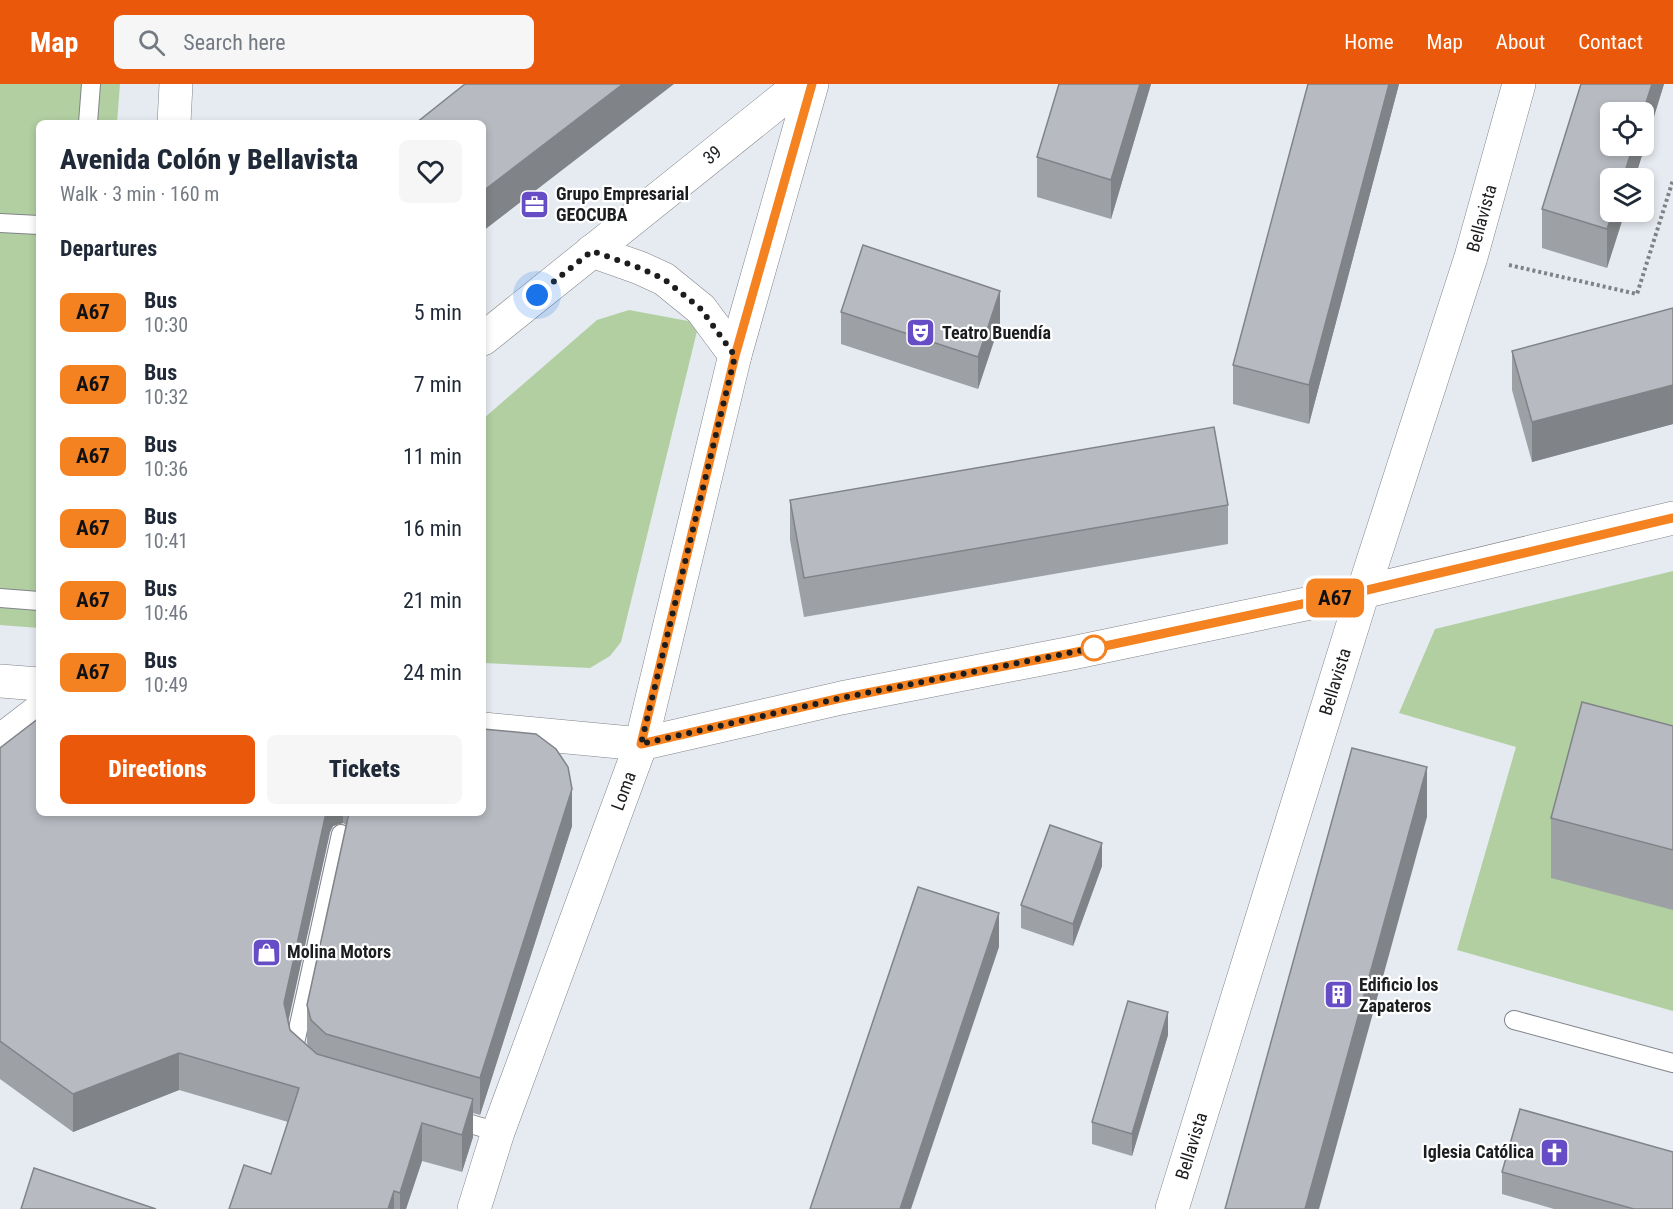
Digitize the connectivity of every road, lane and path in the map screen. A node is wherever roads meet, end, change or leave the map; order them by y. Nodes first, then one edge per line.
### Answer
1 (91, 84) edge
2 (176, 84) edge
3 (801, 84) edge
4 (812, 84) edge
5 (1520, 84) edge
6 (88, 120) edge
7 (174, 120) edge
8 (1673, 180) edge
9 (0, 223) edge
10 (36, 225) edge
11 (592, 251) junction
12 (1471, 257) junction
13 (486, 337) edge
14 (735, 356) junction
15 (1673, 518) edge
16 (1363, 591) junction
17 (0, 598) edge
18 (36, 601) edge
19 (0, 681) edge
20 (36, 684) edge
21 (36, 713) edge
22 (486, 729) edge
23 (0, 741) edge
24 (641, 744) junction
25 (341, 834) dead end
26 (1514, 1020) dead end
27 (1673, 1063) edge
28 (314, 1076) edge
29 (431, 1113) edge
30 (498, 1132) junction
31 (474, 1209) edge
32 (1172, 1209) edge

1 - 6 lane
2 - 7 street
3 - 11 street, 39
4 - 14 street, Loma
5 - 12 street, Bellavista
8 - 12 path
9 - 10 lane
11 - 13 street, 39
11 - 14 street
12 - 16 street, Bellavista
14 - 24 street, Loma
15 - 16 street
16 - 24 street
16 - 32 street, Bellavista
17 - 18 lane
19 - 20 street
21 - 23 street
22 - 24 street
24 - 30 street, Loma
25 - 28 lane
26 - 27 lane
29 - 30 lane
30 - 31 street, Loma

